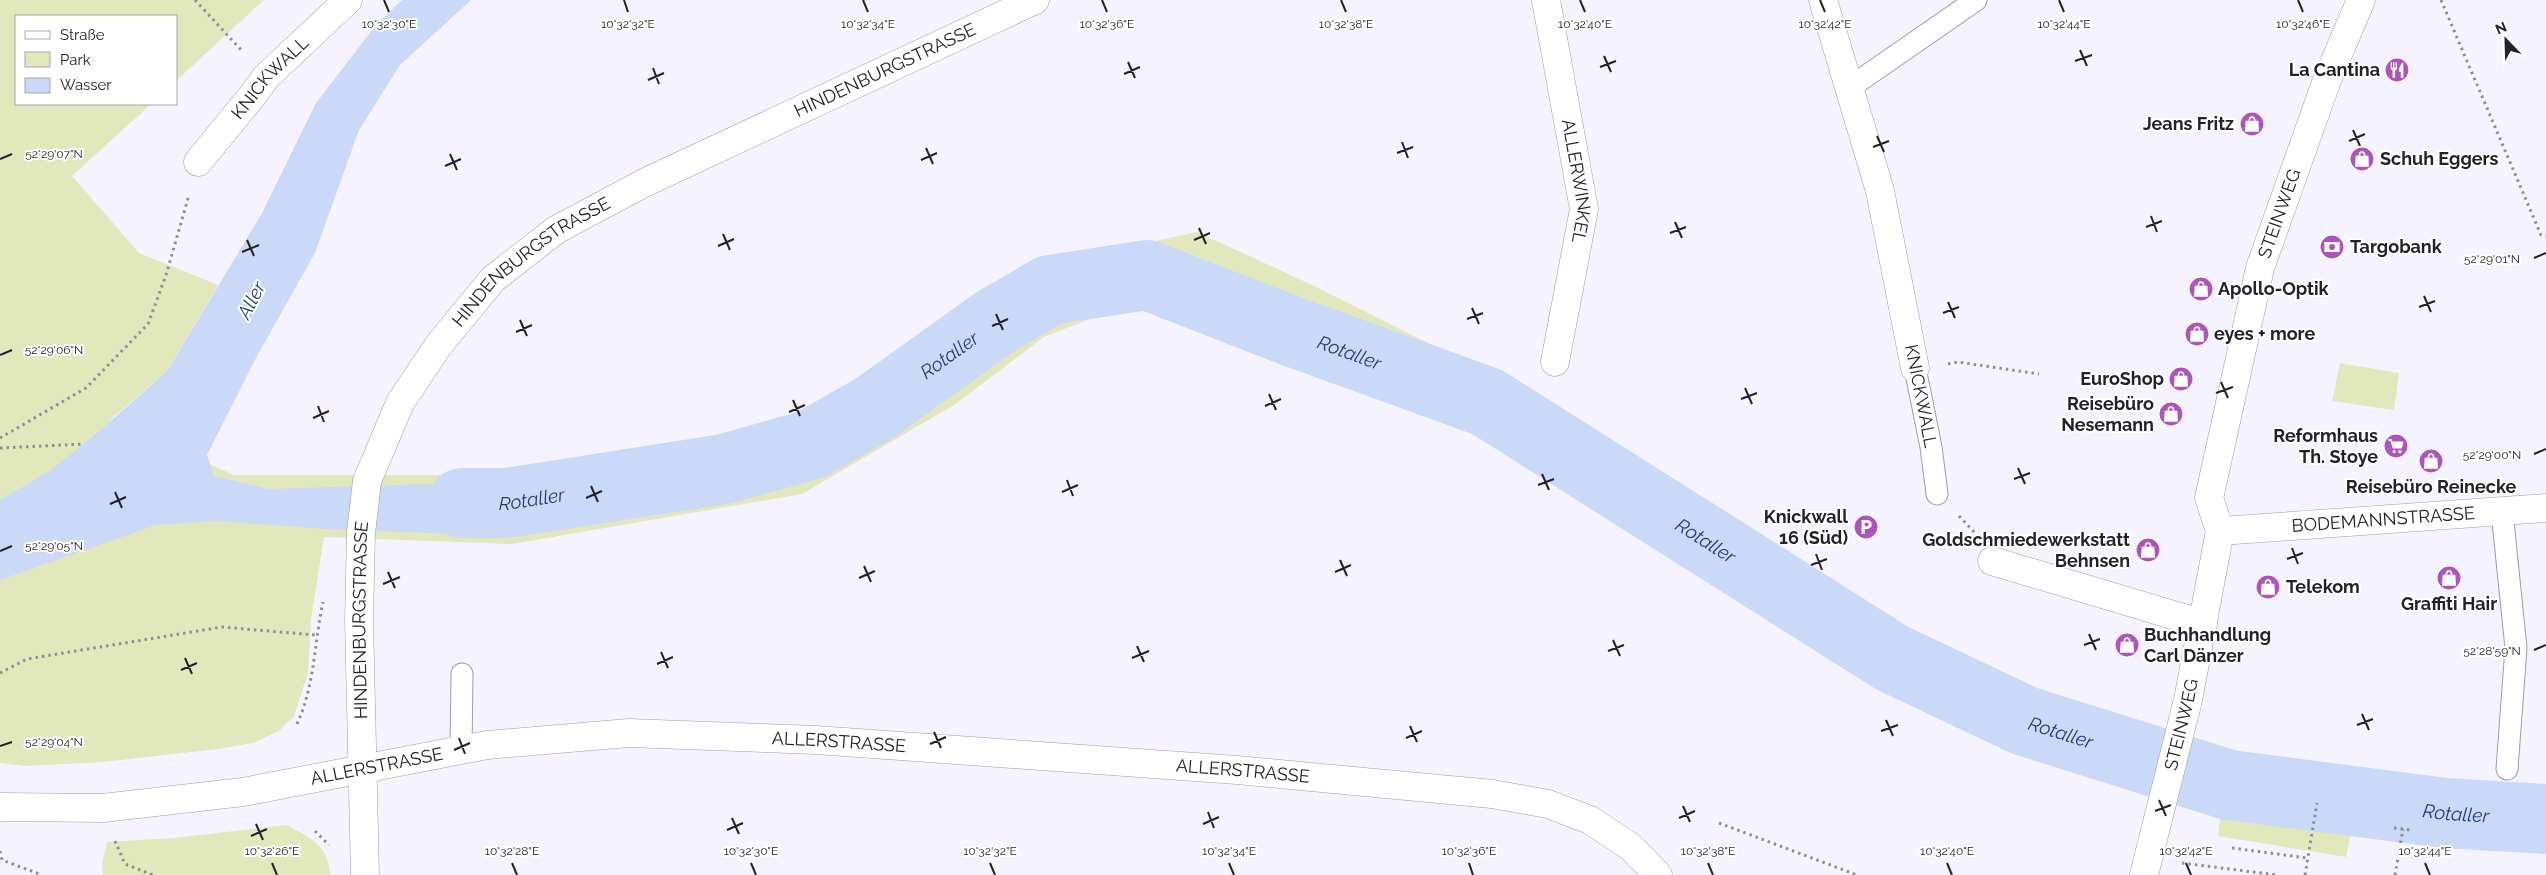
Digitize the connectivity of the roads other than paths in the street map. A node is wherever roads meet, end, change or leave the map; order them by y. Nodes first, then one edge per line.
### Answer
1 (348, 0) edge
2 (1035, 0) edge
3 (1546, 0) edge
4 (1823, 0) edge
5 (1976, 0) edge
6 (2361, 0) edge
7 (1849, 88) junction
8 (198, 162) road end
9 (1555, 362) dead end
10 (1915, 368) joint
11 (1938, 494) road end
12 (2546, 508) edge
13 (2502, 512) junction
14 (2220, 531) junction
15 (1992, 562) road end
16 (2203, 624) junction
17 (462, 674) dead end
18 (461, 749) junction
19 (2507, 769) dead end
20 (362, 770) junction
21 (0, 807) edge
22 (2147, 864) edge
23 (365, 875) edge
24 (1658, 875) edge

1 - 8 street, KNICKWALL
2 - 20 street, HINDENBURGSTRASSE
3 - 9 street, ALLERWINKEL
4 - 7 street, KNICKWALL
5 - 7 lane
6 - 14 street, STEINWEG
7 - 10 street, KNICKWALL
10 - 11 lane, KNICKWALL
12 - 13 street, BODEMANNSTRASSE
13 - 14 street, BODEMANNSTRASSE
13 - 19 lane
14 - 16 street, STEINWEG
15 - 16 street
16 - 22 street, STEINWEG
17 - 18 lane
18 - 20 street, ALLERSTRASSE
18 - 24 street, ALLERSTRASSE
20 - 21 street, ALLERSTRASSE
20 - 23 street, HINDENBURGSTRASSE

